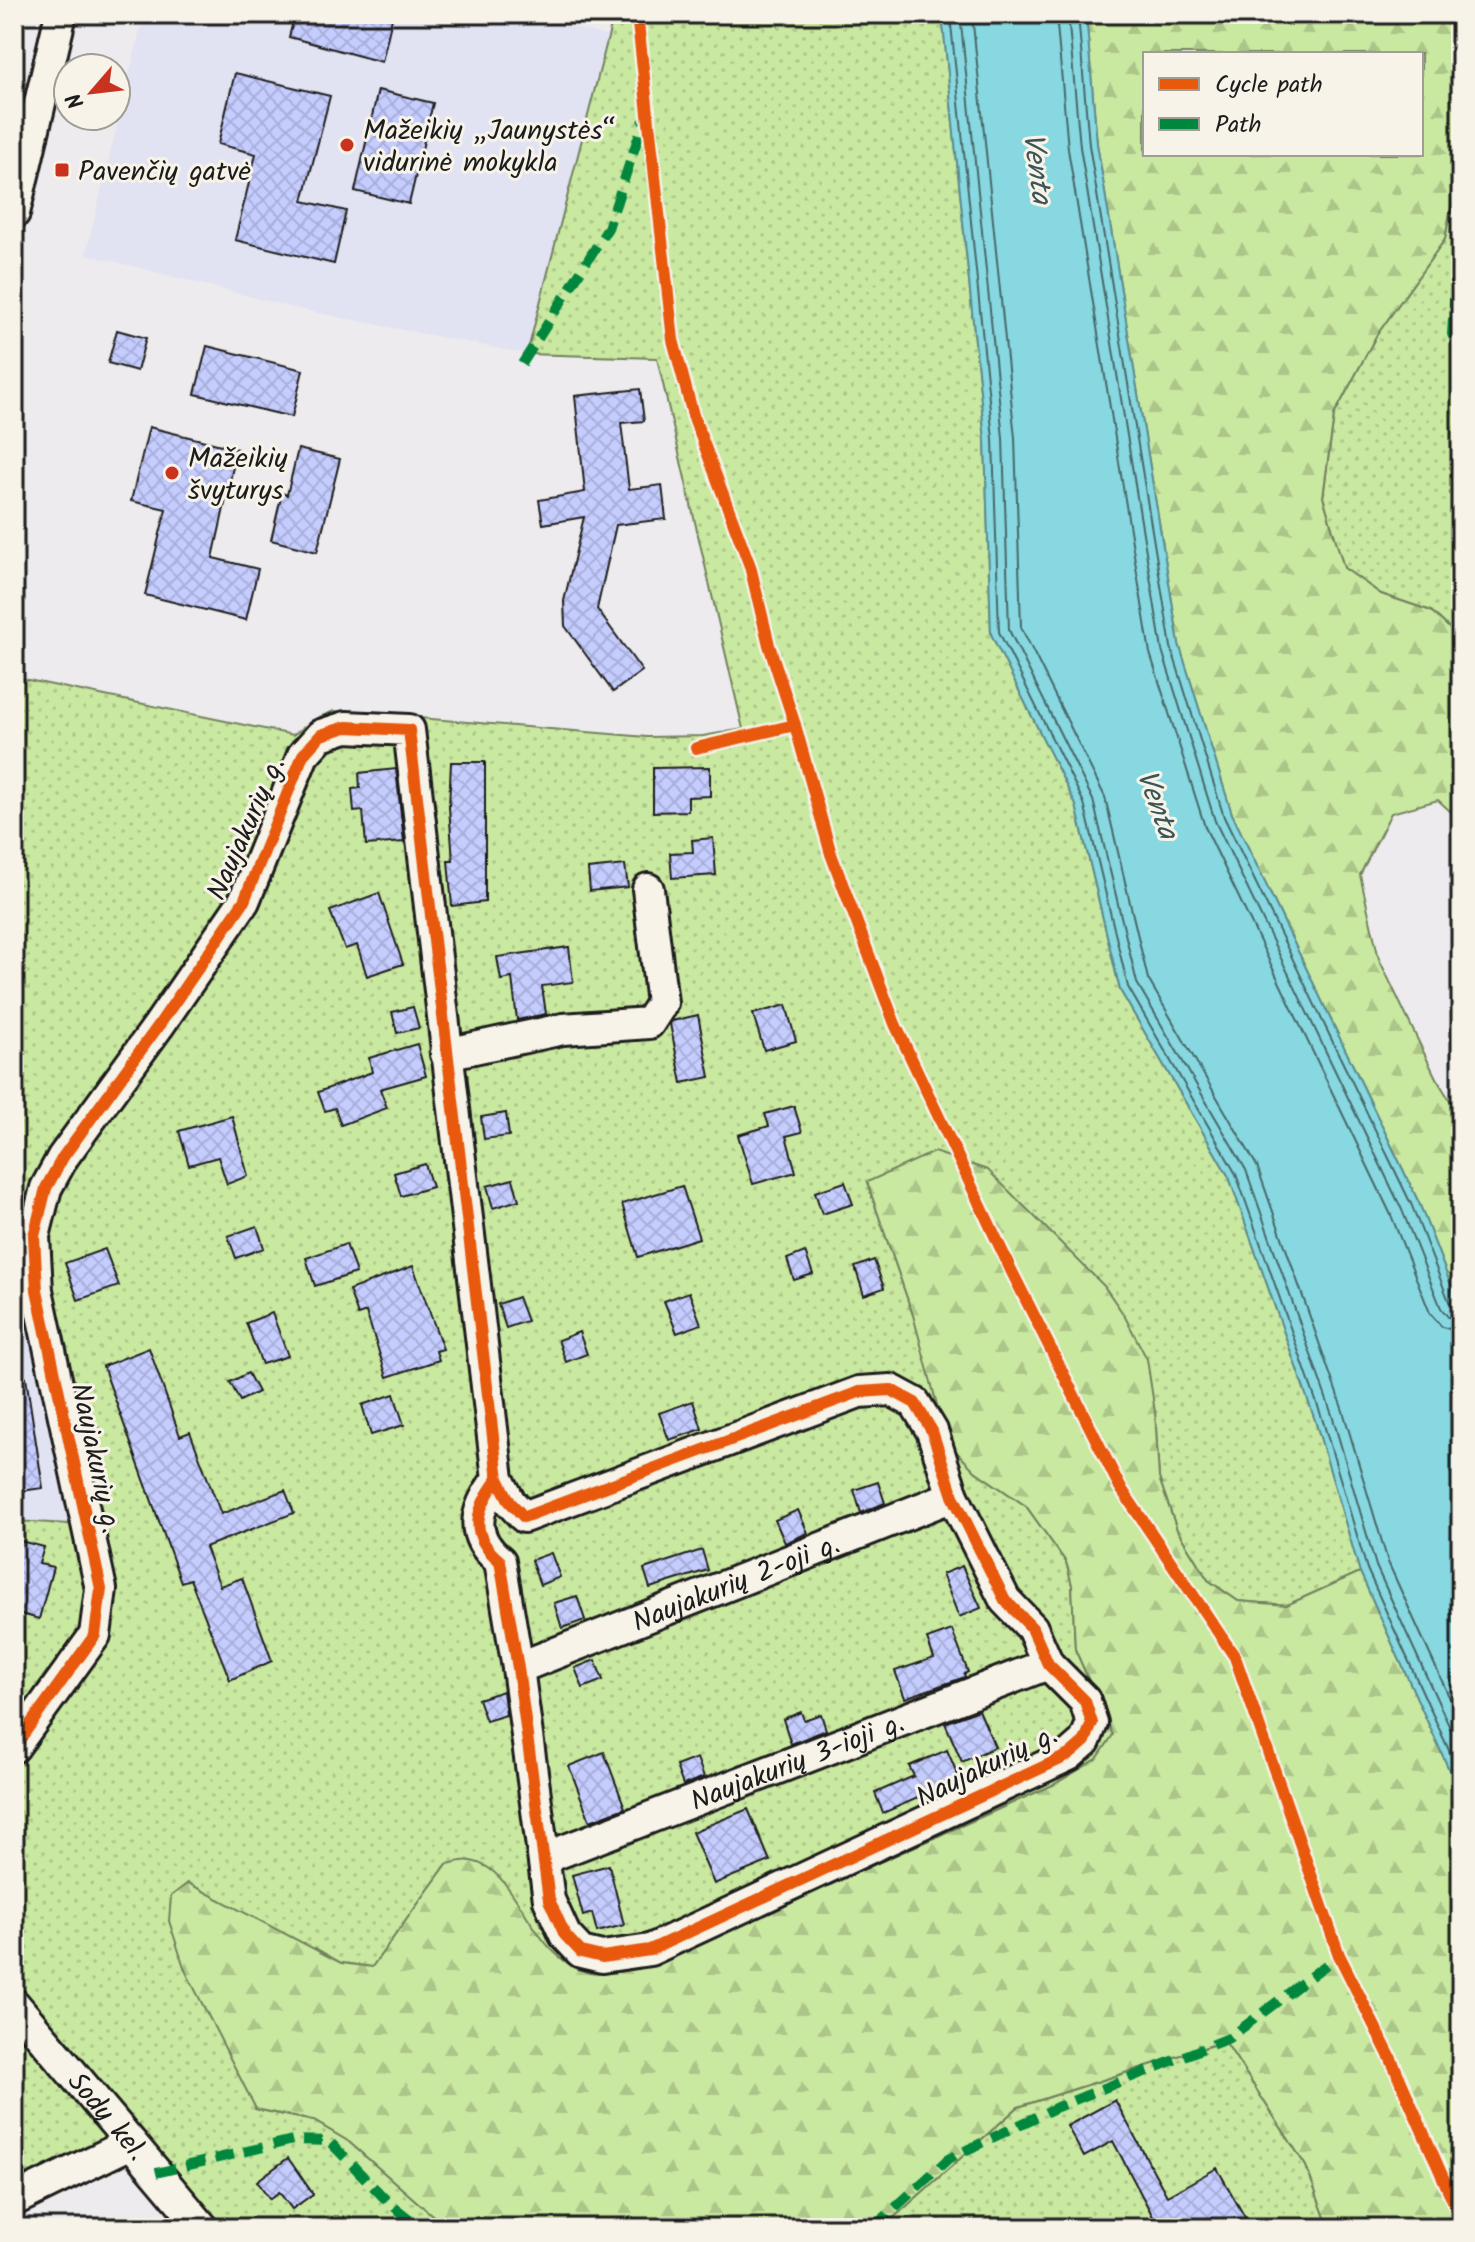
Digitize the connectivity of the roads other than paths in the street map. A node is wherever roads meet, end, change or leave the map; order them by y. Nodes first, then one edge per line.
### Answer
1 (61, 14) edge
2 (14, 213) edge
3 (648, 889) dead end
4 (446, 1054) junction
5 (498, 1479) junction
6 (953, 1496) junction
7 (524, 1517) junction
8 (500, 1561) junction
9 (1048, 1664) junction
10 (518, 1668) junction
11 (14, 1747) edge
12 (545, 1858) junction
13 (14, 2004) edge
14 (131, 2143) junction
15 (14, 2200) edge
16 (203, 2228) edge

1 - 2 street
3 - 4 street
4 - 5 street, Naujakurių g.
4 - 11 street, Naujakurių g.
5 - 7 street, Naujakurių g.
5 - 8 street, Naujakurių g.
6 - 7 street, Naujakurių g.
6 - 9 street, Naujakurių g.
6 - 10 street, Naujakurių 2-oji g.
7 - 8 street
8 - 10 street, Naujakurių g.
9 - 12 street, Naujakurių 3-ioji g.
9 - 12 street, Naujakurių g.
10 - 12 street, Naujakurių g.
13 - 14 street, Sodų kel.
14 - 15 street
14 - 16 street, Sodų kel.

